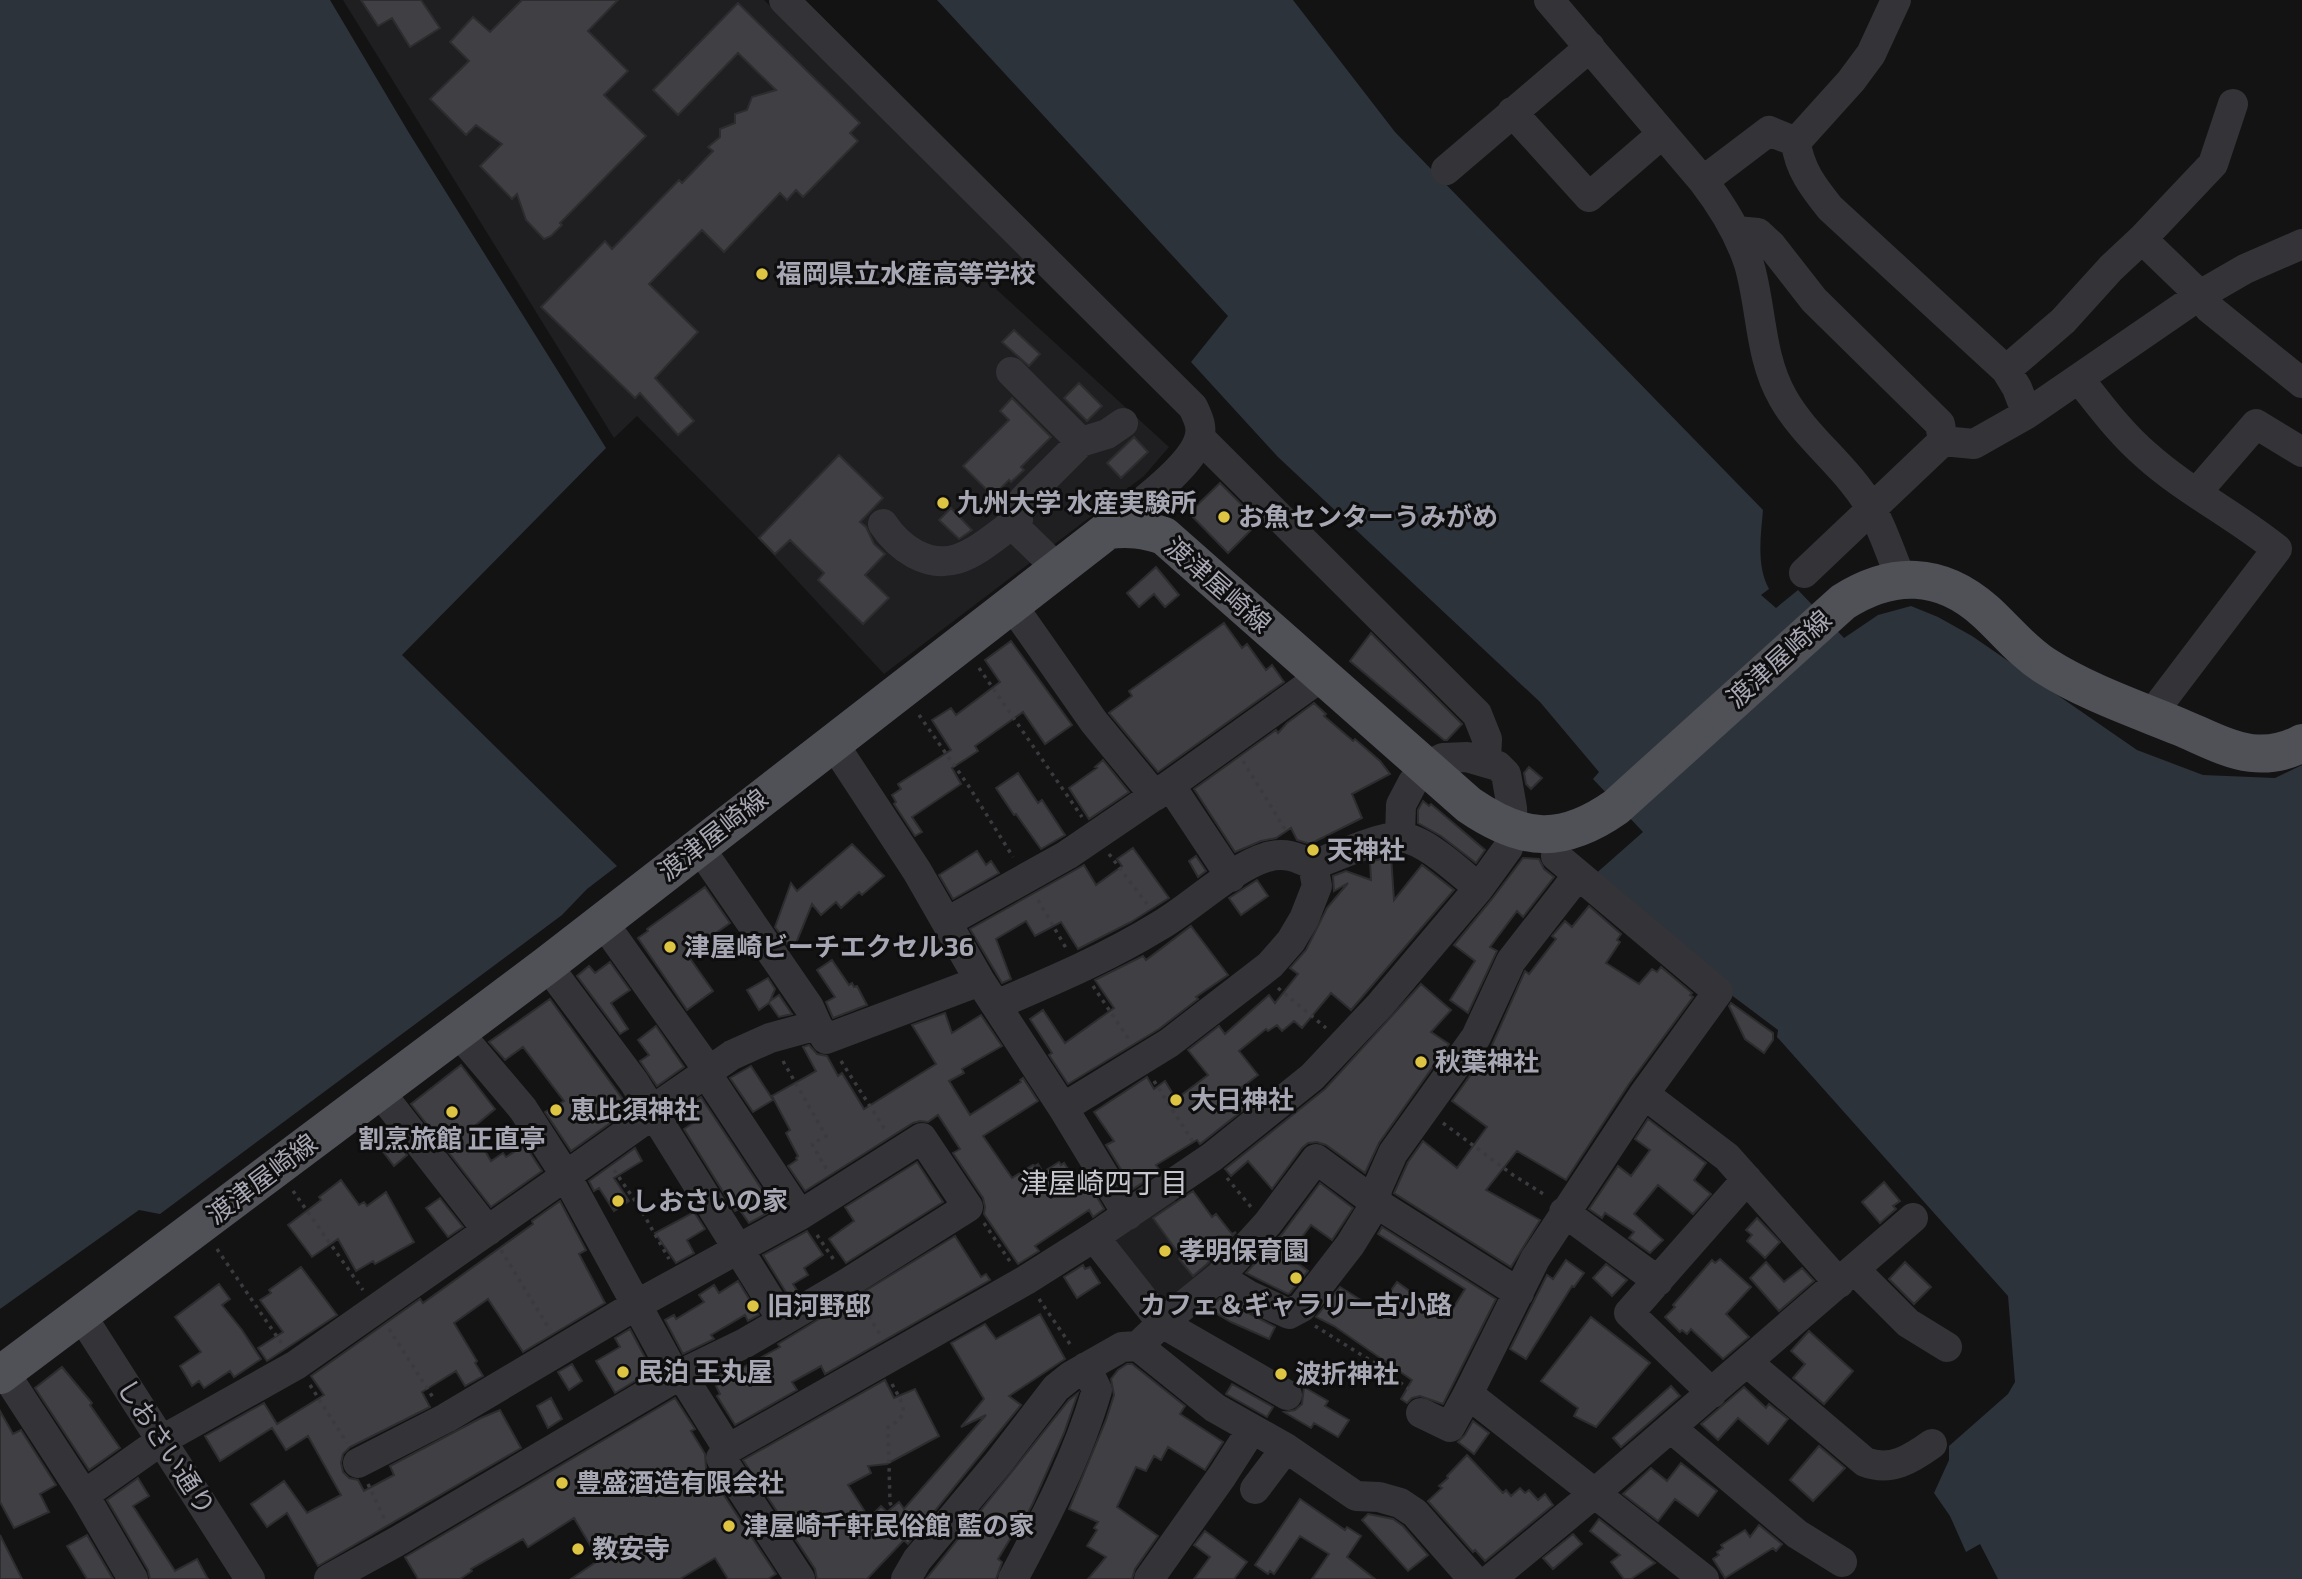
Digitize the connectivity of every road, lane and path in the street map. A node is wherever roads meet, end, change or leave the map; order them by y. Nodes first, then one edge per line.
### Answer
1 (784, 0) edge
2 (1549, 0) edge
3 (1884, 6) edge
4 (1590, 47) junction
5 (2233, 104) dead end
6 (1512, 112) junction
7 (1662, 134) junction
8 (1796, 142) junction
9 (1446, 170) dead end
10 (1703, 181) junction
11 (1736, 231) junction
12 (2142, 239) junction
13 (2302, 244) edge
14 (2200, 295) junction
15 (2006, 370) junction
16 (1010, 372) dead end
17 (2078, 379) junction
18 (2302, 383) edge
19 (2027, 414) junction
20 (1123, 423) dead end
21 (1200, 438) junction
22 (1943, 441) junction
23 (1081, 442) junction
24 (2302, 452) edge
25 (2197, 492) junction
26 (1871, 509) junction
27 (1018, 520) junction
28 (883, 524) dead end
29 (1108, 530) junction
30 (1058, 569) junction
31 (1804, 573) dead end
32 (1900, 578) junction
33 (1012, 605) junction
34 (962, 643) junction
35 (1322, 676) junction
36 (901, 690) junction
37 (2151, 715) junction
38 (1231, 742) junction
39 (833, 743) junction
40 (2302, 743) edge
41 (1486, 761) junction
42 (1425, 767) junction
43 (1163, 791) junction
44 (1513, 830) junction
45 (1557, 834) junction
46 (1400, 836) junction
47 (1096, 837) junction
48 (699, 847) junction
49 (1301, 860) junction
50 (1578, 875) junction
51 (1231, 877) junction
52 (1026, 878) junction
53 (1479, 888) junction
54 (602, 921) junction
55 (947, 922) junction
56 (1163, 924) junction
57 (547, 965) junction
58 (1079, 970) junction
59 (1260, 974) junction
60 (988, 993) junction
61 (457, 1031) junction
62 (822, 1032) junction
63 (770, 1038) junction
64 (1343, 1044) junction
65 (709, 1071) junction
66 (379, 1091) junction
67 (1644, 1094) junction
68 (1063, 1108) junction
69 (1424, 1110) junction
70 (653, 1112) junction
71 (601, 1151) junction
72 (900, 1154) junction
73 (1212, 1157) junction
74 (566, 1176) junction
75 (1747, 1179) junction
76 (839, 1191) junction
77 (1376, 1203) junction
78 (968, 1207) junction
79 (1565, 1210) junction
80 (800, 1215) junction
81 (1128, 1215) junction
82 (1913, 1219) dead end
83 (1268, 1223) junction
84 (488, 1231) junction
85 (1094, 1237) junction
86 (738, 1249) junction
87 (1847, 1276) junction
88 (1219, 1277) junction
89 (681, 1280) junction
90 (1026, 1280) junction
91 (1658, 1280) junction
92 (849, 1282) junction
93 (1519, 1293) junction
94 (636, 1305) junction
95 (1289, 1314) junction
96 (81, 1315) junction
97 (783, 1321) junction
98 (1162, 1323) junction
99 (1138, 1346) junction
100 (1947, 1347) dead end
101 (561, 1348) junction
102 (888, 1360) junction
103 (1747, 1362) junction
104 (1086, 1367) junction
105 (2, 1374) edge
106 (678, 1376) junction
107 (1712, 1393) junction
108 (1468, 1394) junction
109 (1287, 1395) dead end
110 (1421, 1413) joint
111 (1671, 1428) junction
112 (1252, 1429) junction
113 (162, 1440) junction
114 (1933, 1444) dead end
115 (1286, 1448) junction
116 (728, 1450) junction
117 (358, 1463) dead end
118 (1255, 1489) dead end
119 (1596, 1492) junction
120 (84, 1495) junction
121 (928, 1547) junction
122 (1842, 1562) dead end
123 (792, 1577) edge
124 (133, 1579) edge
125 (250, 1579) edge
126 (329, 1579) edge
127 (906, 1579) edge
128 (1013, 1579) edge
129 (1149, 1579) edge
130 (1473, 1579) edge
131 (1491, 1579) edge
132 (1704, 1579) edge

1 - 21 street
2 - 4 street
3 - 8 street
4 - 6 street
4 - 7 street
5 - 12 street
6 - 7 street
6 - 9 street
7 - 10 street
8 - 10 street
8 - 15 street
10 - 11 street
11 - 22 street
11 - 26 street
12 - 14 street
12 - 15 street
13 - 14 street
14 - 17 street
14 - 18 street
15 - 19 street
16 - 23 street
17 - 19 street
17 - 25 street
19 - 22 street
20 - 23 street
21 - 29 street
21 - 41 street
22 - 26 street
23 - 27 street
24 - 25 street
25 - 37 street
26 - 31 street
26 - 32 street
27 - 28 street
27 - 30 street
29 - 30 main road, 渡津屋崎線
29 - 35 main road, 渡津屋崎線
30 - 33 main road, 渡津屋崎線
32 - 37 main road, 渡津屋崎線
32 - 45 main road, 渡津屋崎線
33 - 34 main road, 渡津屋崎線
33 - 43 street
34 - 36 main road, 渡津屋崎線
34 - 47 path
35 - 38 street
35 - 42 main road, 渡津屋崎線
36 - 39 main road, 渡津屋崎線
36 - 52 path
37 - 40 main road, 渡津屋崎線
38 - 43 street
38 - 49 path
39 - 48 main road, 渡津屋崎線
39 - 55 street
41 - 42 street
41 - 44 street
42 - 44 main road, 渡津屋崎線
42 - 46 street
43 - 47 street
43 - 51 street
44 - 45 main road, 渡津屋崎線
44 - 53 street
45 - 50 street
46 - 49 street
46 - 53 street
47 - 52 street
47 - 56 path
48 - 54 main road, 渡津屋崎線
48 - 62 street
49 - 51 street
49 - 59 street
50 - 67 street
50 - 69 street
51 - 56 street
52 - 55 street
52 - 58 path
53 - 64 street
54 - 57 main road, 渡津屋崎線
54 - 65 street
55 - 60 street
56 - 58 street
57 - 61 main road, 渡津屋崎線
57 - 70 street
58 - 60 street
59 - 64 path
59 - 68 street
60 - 62 street
60 - 68 street
61 - 66 main road, 渡津屋崎線
61 - 74 street
62 - 63 street
62 - 72 path
63 - 65 street
63 - 76 path
64 - 73 street
65 - 70 street
65 - 80 street
66 - 84 street
66 - 96 main road, 渡津屋崎線
67 - 75 street
67 - 79 street
68 - 81 street
69 - 77 street
69 - 79 path
70 - 71 street
70 - 86 street
71 - 74 street
71 - 89 path
72 - 76 street
72 - 78 street
73 - 81 street
73 - 83 path
74 - 84 street
74 - 94 street
75 - 87 street
75 - 91 street
76 - 80 street
77 - 83 street
77 - 93 street
77 - 95 street
78 - 90 path
78 - 92 street
79 - 91 street
79 - 93 street
80 - 86 street
80 - 92 path
81 - 85 street
82 - 87 street
83 - 88 street
84 - 101 path
84 - 113 street
85 - 90 street
85 - 98 street
86 - 89 street
86 - 97 street
87 - 100 street
87 - 103 street
88 - 95 street
88 - 98 street
89 - 94 street
90 - 102 street
90 - 104 path
91 - 107 street
92 - 97 street
92 - 102 path
93 - 108 street
94 - 101 street
94 - 106 street
95 - 110 path
96 - 105 main road, 渡津屋崎線
96 - 113 street, しおさい通り
97 - 106 street
98 - 99 street
98 - 109 street
99 - 104 street
99 - 112 street
101 - 117 street
102 - 116 street
102 - 121 path
103 - 107 street
103 - 114 street
104 - 121 street
104 - 128 street
105 - 120 street
106 - 116 street
106 - 126 street
107 - 111 street
108 - 110 street
108 - 119 street
111 - 119 street
111 - 122 street
112 - 115 street
112 - 129 street
113 - 120 street
113 - 125 street, しおさい通り
115 - 118 street
115 - 130 street
116 - 123 street
119 - 131 street
119 - 132 street
120 - 124 street
121 - 127 street

